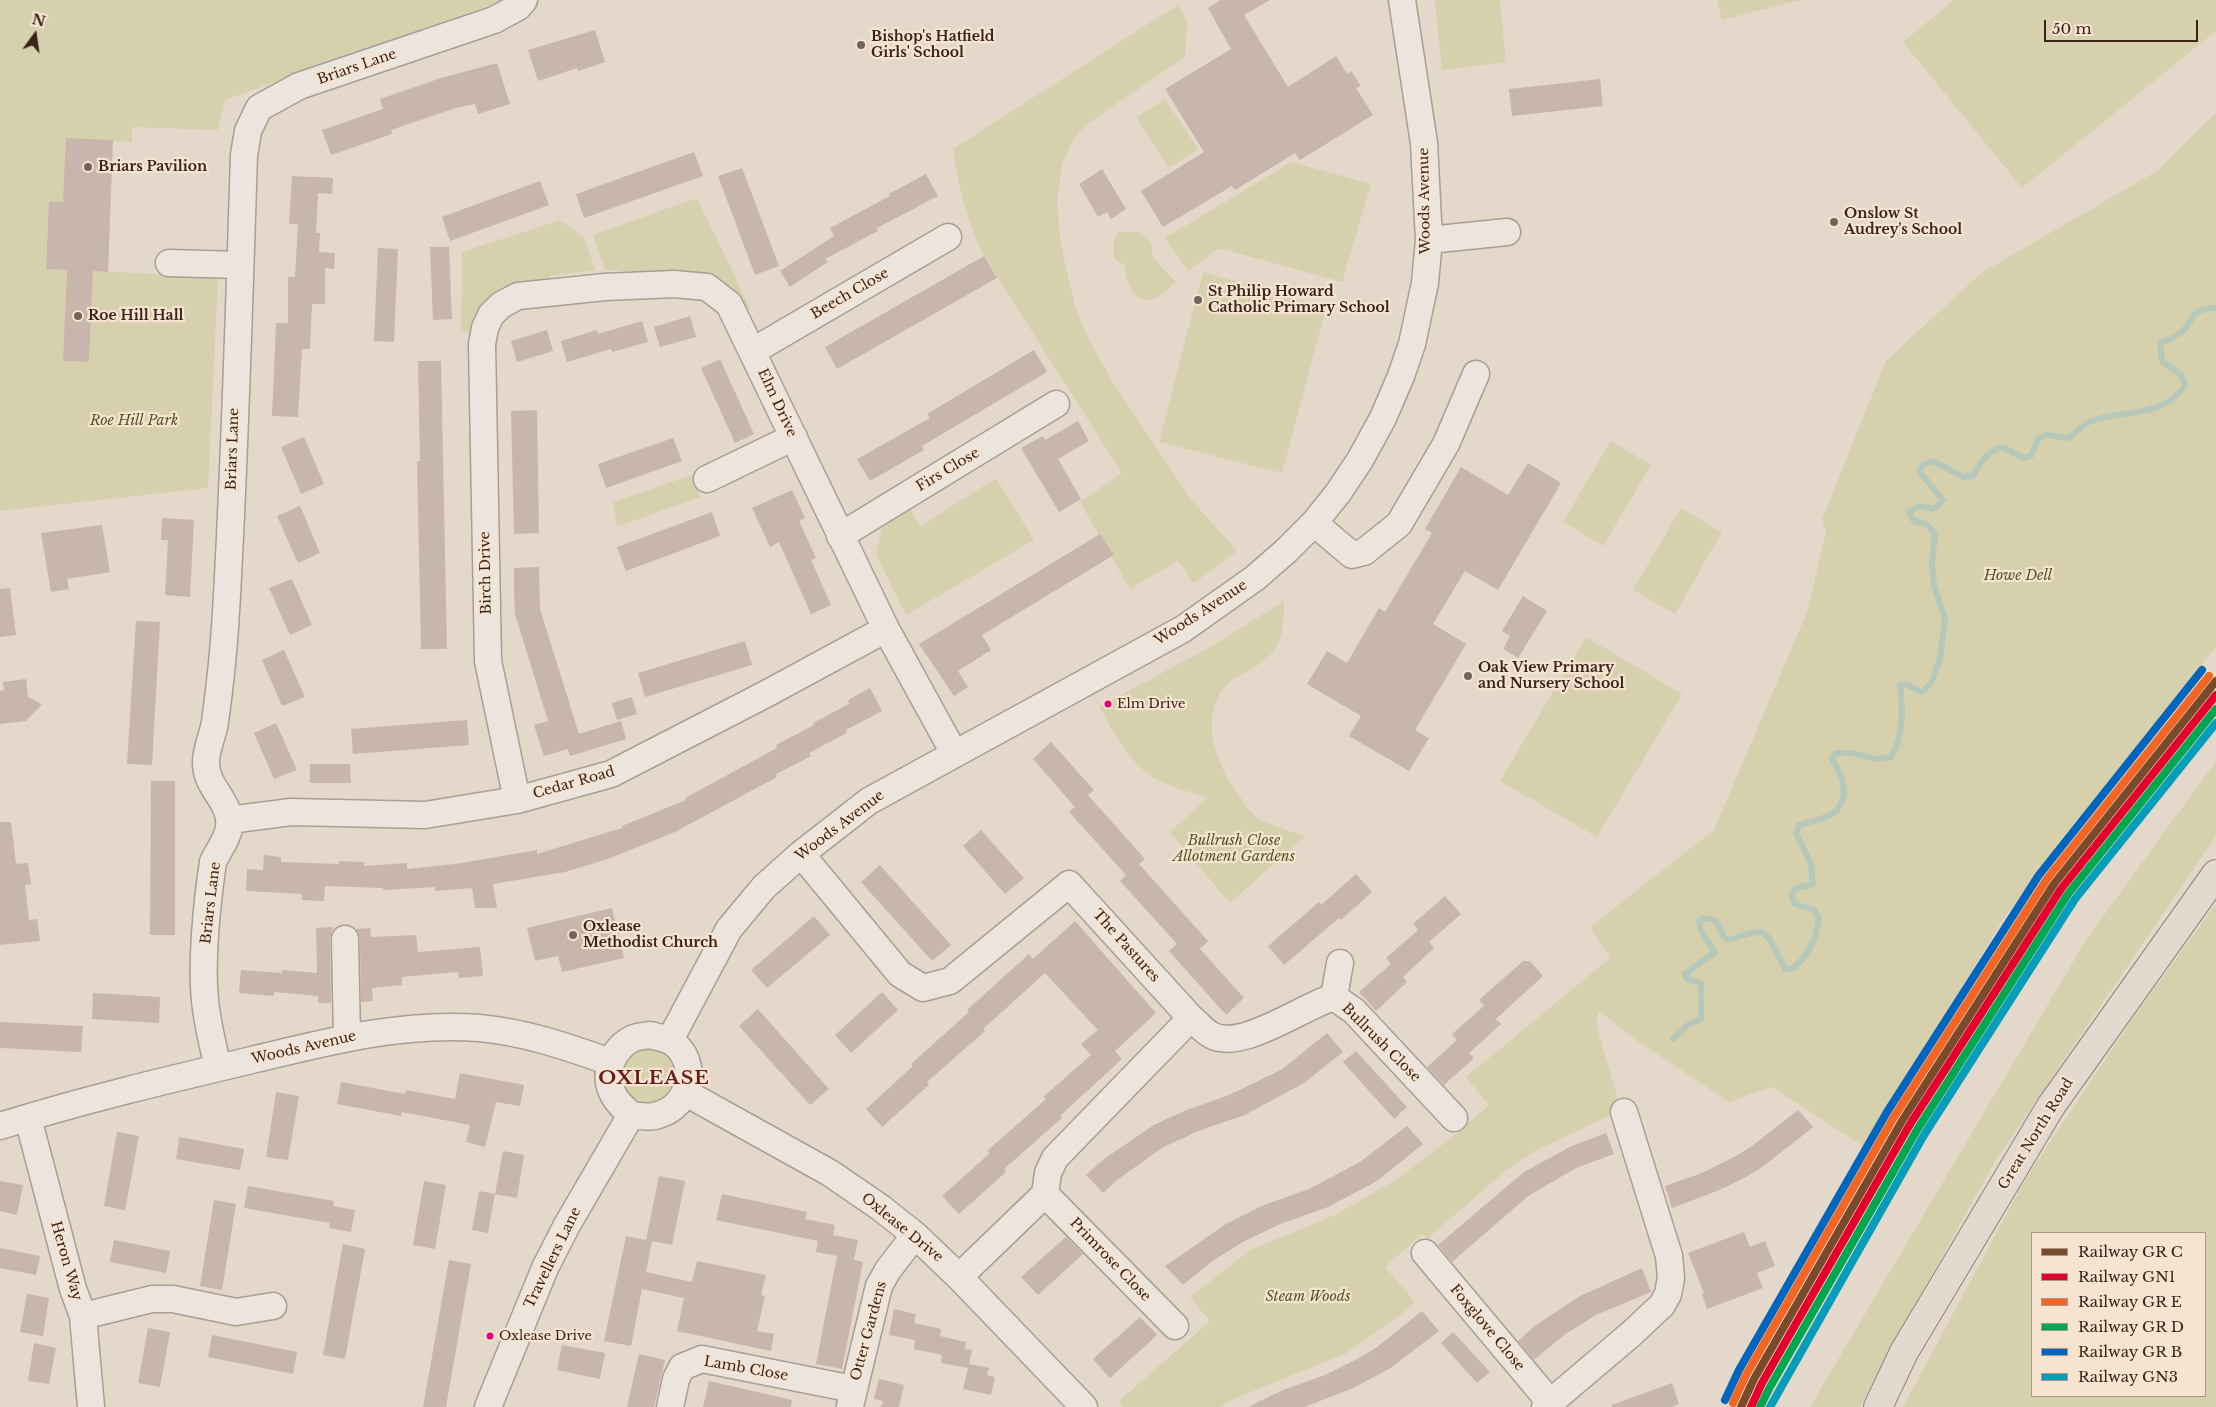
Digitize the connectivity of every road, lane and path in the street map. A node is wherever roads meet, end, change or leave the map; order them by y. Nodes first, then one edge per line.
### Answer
1 (524, 0) edge
2 (1402, 0) edge
3 (1507, 232) dead end
4 (948, 237) dead end
5 (1429, 240) junction
6 (169, 263) dead end
7 (240, 265) junction
8 (482, 344) joint
9 (753, 351) junction
10 (1476, 374) dead end
11 (1056, 404) dead end
12 (794, 437) junction
13 (707, 479) dead end
14 (1314, 522) junction
15 (840, 536) junction
16 (886, 629) junction
17 (954, 752) junction
18 (517, 800) junction
19 (229, 820) junction
20 (801, 854) junction
21 (2216, 874) edge
22 (345, 939) dead end
23 (1340, 963) dead end
24 (1334, 997) junction
25 (1191, 1018) junction
26 (347, 1038) junction
27 (670, 1040) junction
28 (610, 1062) junction
29 (218, 1068) junction
30 (686, 1093) junction
31 (1624, 1112) dead end
32 (631, 1115) junction
33 (28, 1118) junction
34 (1454, 1118) dead end
35 (0, 1126) edge
36 (1045, 1194) junction
37 (915, 1235) junction
38 (1425, 1254) dead end
39 (959, 1277) junction
40 (273, 1306) dead end
41 (83, 1316) junction
42 (1175, 1326) dead end
43 (852, 1398) edge
44 (1548, 1404) edge
45 (91, 1407) edge
46 (488, 1407) edge
47 (670, 1407) edge
48 (1084, 1407) edge
49 (1878, 1407) edge

1 - 7 street, Briars Lane
2 - 5 street, Woods Avenue
3 - 5 street
4 - 9 street, Beech Close
5 - 14 street, Woods Avenue
6 - 7 street
7 - 19 street, Briars Lane
8 - 9 street, Elm Drive
8 - 18 street, Birch Drive
9 - 12 street, Elm Drive
10 - 14 street
11 - 15 street, Firs Close
12 - 13 street
12 - 15 street, Elm Drive
14 - 17 street, Woods Avenue
15 - 16 street, Elm Drive
16 - 17 street, Elm Drive
16 - 18 street, Cedar Road
17 - 20 street, Woods Avenue
18 - 19 street, Cedar Road
19 - 29 street, Briars Lane
20 - 25 street, The Pastures
20 - 27 street, Woods Avenue
21 - 49 main road, Great North Road
22 - 26 street
23 - 24 street
24 - 25 street, Bullrush Close
24 - 34 street, Bullrush Close
25 - 36 street
26 - 28 street, Woods Avenue
26 - 29 street, Woods Avenue
27 - 28 street
27 - 30 street
28 - 32 street
29 - 33 street, Woods Avenue
30 - 32 street
30 - 37 street, Oxlease Drive
31 - 44 street
32 - 46 street, Travellers Lane
33 - 35 street, Woods Avenue
33 - 41 street, Heron Way
36 - 39 street
36 - 42 street, Primrose Close
37 - 39 street, Oxlease Drive
37 - 43 street, Otter Gardens
38 - 44 street, Foxglove Close
39 - 48 street, Oxlease Drive
40 - 41 street
41 - 45 street, Heron Way
43 - 47 street, Lamb Close

